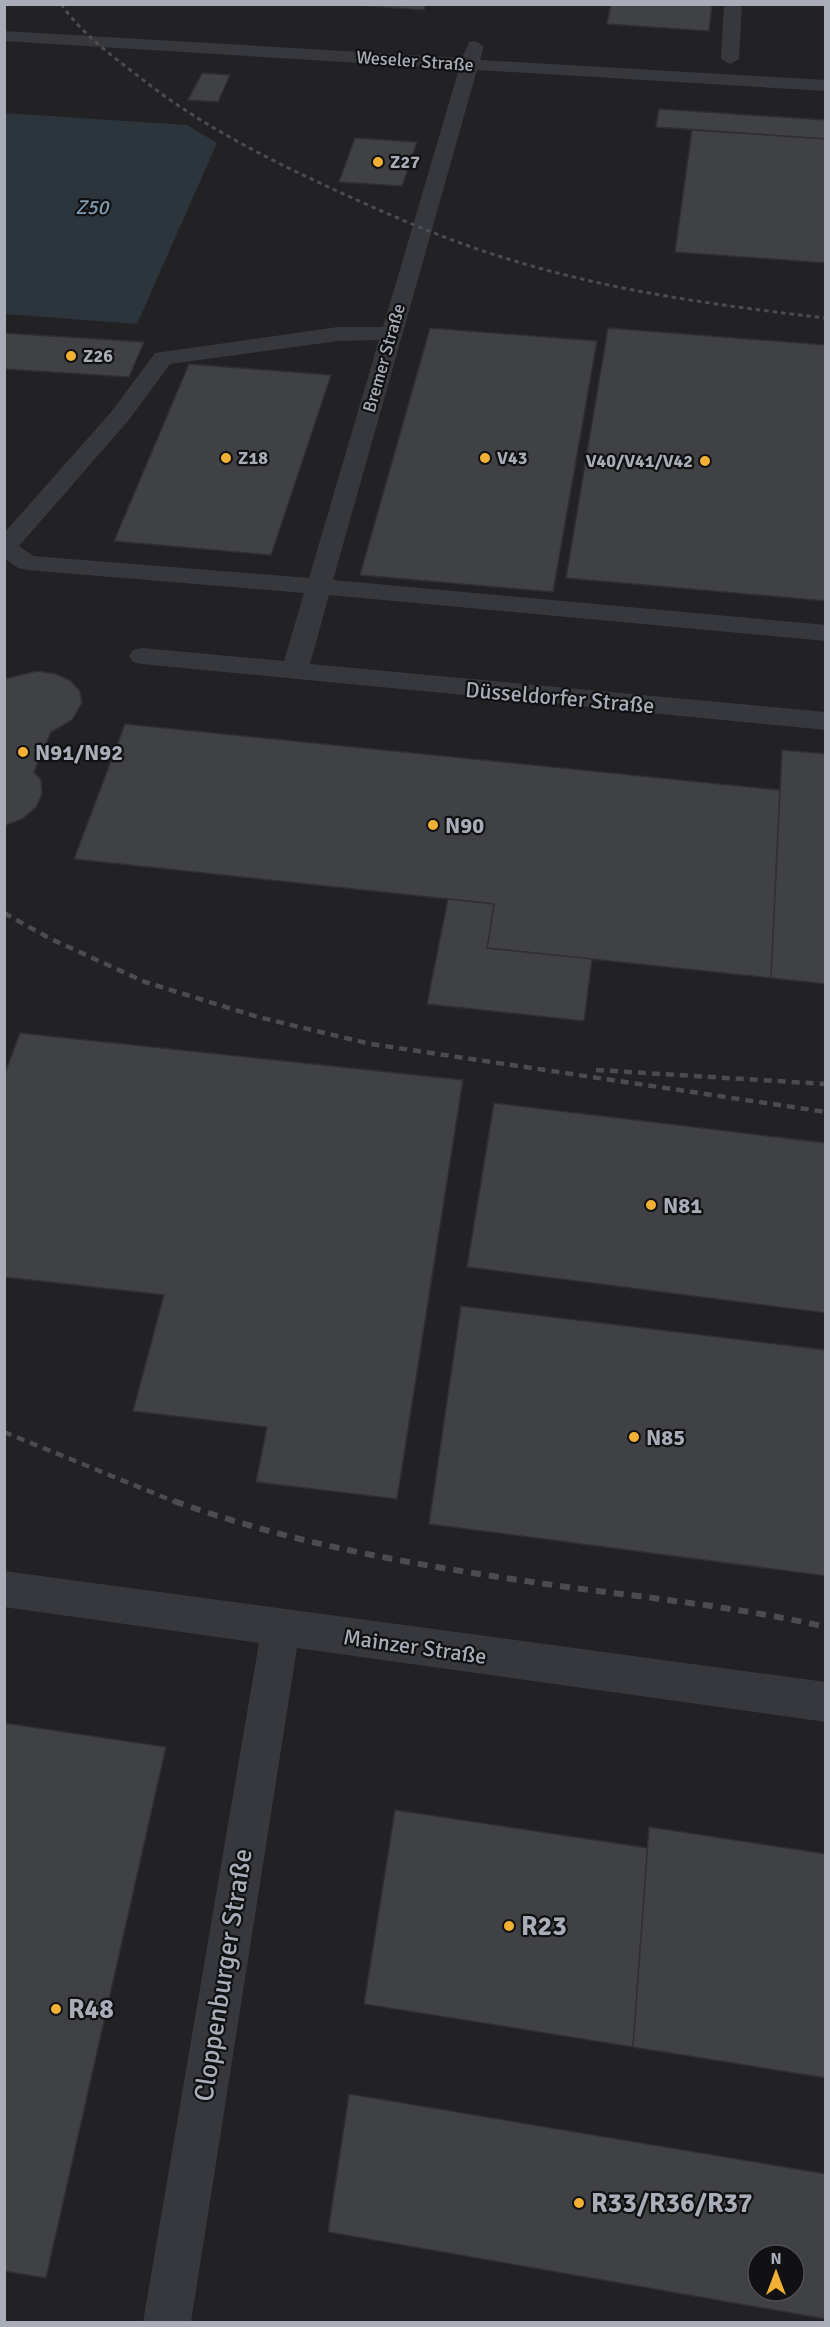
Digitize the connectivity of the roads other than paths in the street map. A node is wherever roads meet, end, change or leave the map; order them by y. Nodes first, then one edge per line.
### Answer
1 (733, 4) edge
2 (4, 36) edge
3 (452, 42) dead end
4 (478, 51) junction
5 (706, 58) dead end
6 (730, 59) junction
7 (751, 61) dead end
8 (825, 86) edge
9 (391, 333) junction
10 (318, 586) junction
11 (825, 633) edge
12 (142, 656) dead end
13 (294, 672) junction
14 (825, 721) edge
15 (4, 1589) edge
16 (281, 1627) junction
17 (825, 1702) edge
18 (167, 2322) edge

1 - 6 lane
2 - 4 lane, Weseler Straße
3 - 4 lane, Weseler Straße
4 - 8 lane, Weseler Straße
4 - 9 lane, Bremer Straße
5 - 6 lane
6 - 7 lane
9 - 10 lane, Bremer Straße
9 - 10 lane
10 - 11 lane
10 - 13 lane, Bremer Straße
12 - 13 lane, Düsseldorfer Straße
13 - 14 lane, Düsseldorfer Straße
15 - 16 lane, Mainzer Straße
16 - 17 lane, Mainzer Straße
16 - 18 lane, Cloppenburger Straße

